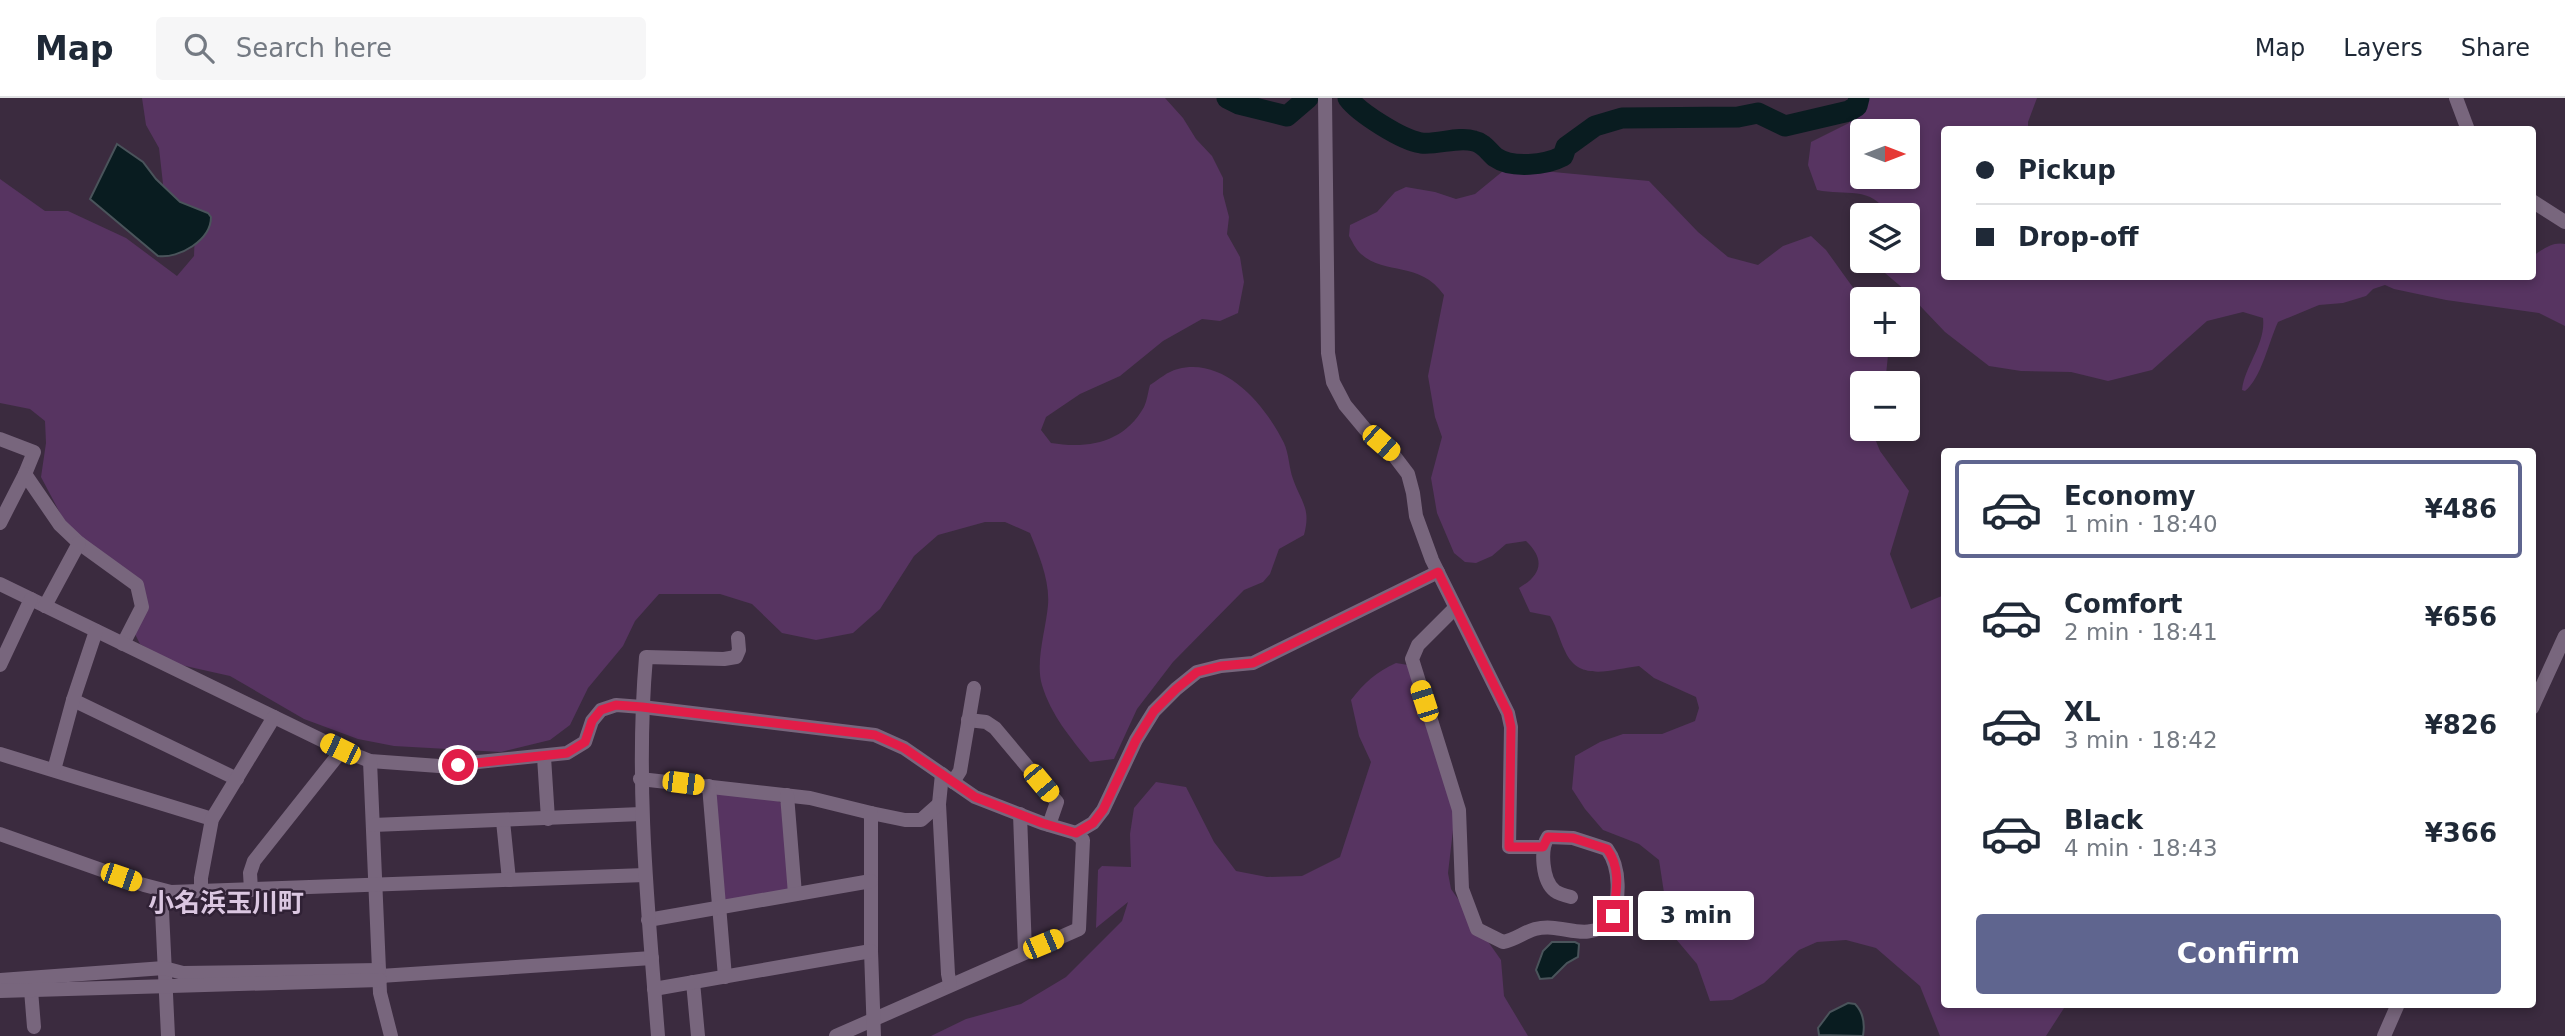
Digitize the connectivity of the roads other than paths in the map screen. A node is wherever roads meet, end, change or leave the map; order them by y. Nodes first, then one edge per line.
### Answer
1 (1325, 98) edge
2 (2456, 98) edge
3 (2466, 126) edge
4 (2536, 204) edge
5 (2565, 222) edge
6 (0, 439) edge
7 (25, 474) junction
8 (0, 523) edge
9 (79, 543) junction
10 (1438, 572) junction
11 (0, 584) edge
12 (31, 599) junction
13 (45, 606) junction
14 (1455, 608) junction
15 (96, 631) junction
16 (2565, 636) edge
17 (738, 638) dead end
18 (122, 644) junction
19 (1, 659) edge
20 (974, 688) dead end
21 (2536, 699) edge
22 (73, 700) junction
23 (642, 707) junction
24 (274, 717) junction
25 (968, 720) junction
26 (340, 749) junction
27 (0, 754) edge
28 (544, 757) junction
29 (370, 761) junction
30 (54, 770) junction
31 (947, 778) junction
32 (237, 779) junction
33 (640, 779) junction
34 (709, 786) junction
35 (787, 795) junction
36 (939, 804) junction
37 (871, 813) junction
38 (641, 814) junction
39 (1020, 814) junction
40 (212, 819) junction
41 (548, 819) junction
42 (503, 821) junction
43 (373, 825) junction
44 (1049, 825) junction
45 (1076, 833) junction
46 (0, 834) edge
47 (1543, 847) junction
48 (645, 875) junction
49 (509, 880) junction
50 (871, 881) junction
51 (376, 885) junction
52 (161, 890) junction
53 (251, 890) junction
54 (201, 891) junction
55 (795, 894) junction
56 (1571, 897) dead end
57 (720, 908) junction
58 (648, 919) junction
59 (871, 951) junction
60 (1026, 952) junction
61 (652, 958) junction
62 (164, 968) junction
63 (380, 975) junction
64 (725, 977) junction
65 (0, 980) edge
66 (693, 982) junction
67 (950, 984) junction
68 (165, 986) junction
69 (654, 989) junction
70 (31, 990) junction
71 (0, 991) edge
72 (2396, 1008) edge
73 (873, 1019) junction
74 (34, 1027) dead end
75 (167, 1036) edge
76 (391, 1036) edge
77 (658, 1036) edge
78 (698, 1036) edge
79 (836, 1036) edge
80 (874, 1036) edge
81 (2384, 1036) edge

1 - 10 street
2 - 3 street
4 - 5 street
6 - 7 street
7 - 8 street
7 - 9 street
9 - 13 street
9 - 18 street
10 - 14 street
10 - 45 street
11 - 12 street
12 - 13 street
12 - 19 street
13 - 15 street
14 - 47 street
14 - 47 street
15 - 18 street
15 - 22 street
16 - 21 street
17 - 23 street
18 - 24 street
20 - 25 street
22 - 30 street
22 - 32 street
23 - 28 street
23 - 31 street
23 - 33 street
24 - 26 street
24 - 32 street
25 - 31 street
25 - 44 street
26 - 29 street
26 - 53 street
27 - 30 street
28 - 29 street
28 - 41 street
29 - 43 street
30 - 40 street
31 - 36 street
31 - 39 street
32 - 40 street
33 - 34 street
33 - 38 street
34 - 35 street
34 - 57 street
35 - 37 street
35 - 55 street
36 - 37 street
36 - 67 street
37 - 50 street
38 - 41 street
38 - 48 street
39 - 44 street
39 - 60 street
40 - 54 street
41 - 42 street
42 - 43 street
42 - 49 street
43 - 51 street
44 - 45 street
45 - 60 street
46 - 52 street
47 - 56 street
48 - 49 street
48 - 58 street
49 - 51 street
50 - 55 street
50 - 59 street
51 - 53 street
51 - 63 street
52 - 54 street
52 - 62 street
53 - 54 street
55 - 57 street
57 - 58 street
57 - 64 street
58 - 61 street
59 - 64 street
59 - 73 street
60 - 67 street
61 - 63 street
61 - 69 street
62 - 63 street
62 - 65 street
62 - 68 street
63 - 68 street
63 - 76 street
64 - 66 street
66 - 69 street
66 - 78 street
67 - 73 street
68 - 70 street
68 - 75 street
69 - 77 street
70 - 71 street
70 - 74 street
72 - 81 street
73 - 79 street
73 - 80 street

